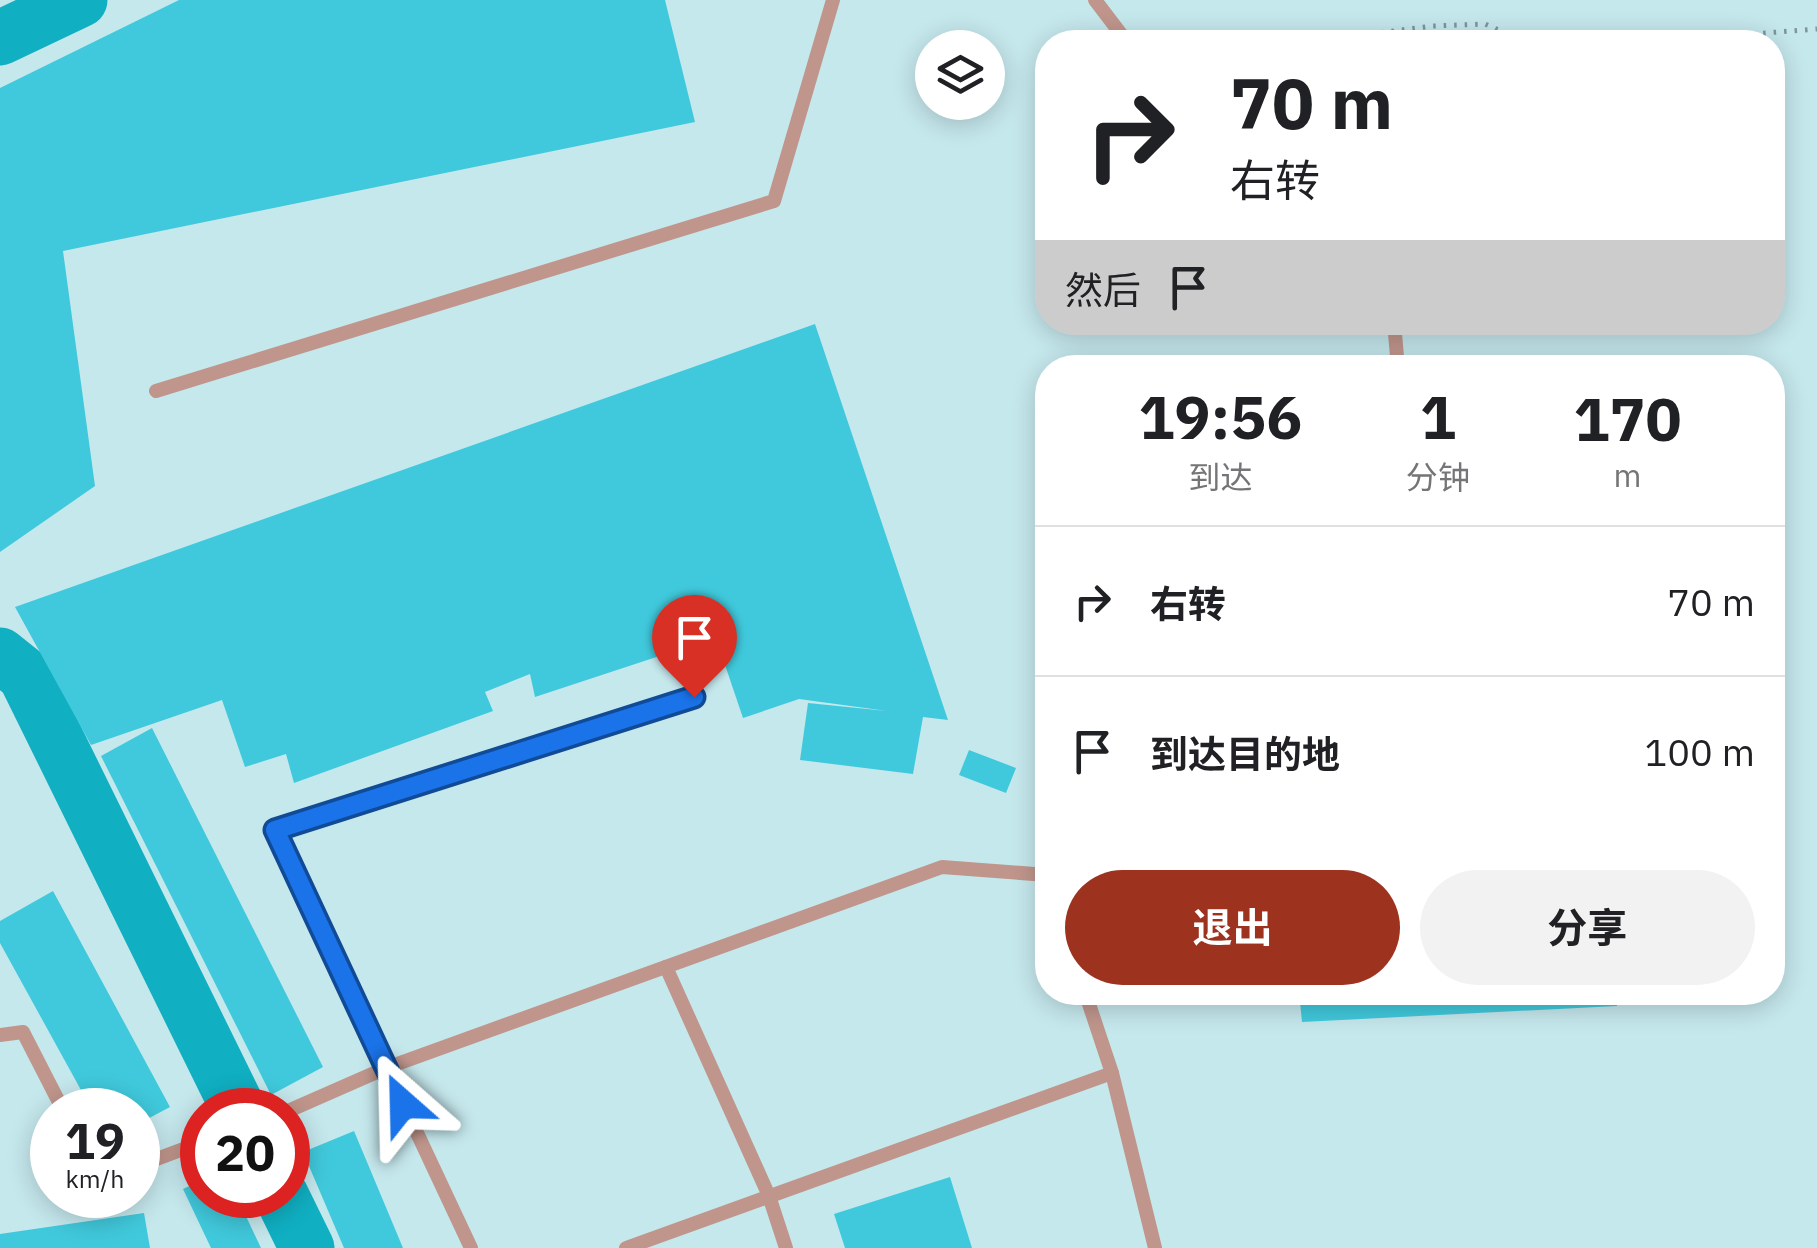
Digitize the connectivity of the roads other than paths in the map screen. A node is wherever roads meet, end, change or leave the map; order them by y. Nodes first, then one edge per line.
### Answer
1 (832, 0) edge
2 (1095, 0) edge
3 (1118, 30) edge
4 (156, 391) dead end
5 (694, 697) dead end
6 (1035, 874) edge
7 (666, 967) junction
8 (1089, 1005) edge
9 (0, 1035) edge
10 (386, 1068) junction
11 (1112, 1073) junction
12 (51, 1088) edge
13 (310, 1101) edge
14 (769, 1196) junction
15 (471, 1248) edge
16 (626, 1248) edge
17 (786, 1248) edge
18 (1155, 1248) edge

1 - 4 lane
2 - 3 lane
5 - 10 lane
6 - 7 lane
7 - 10 lane
7 - 14 lane
8 - 11 lane
9 - 12 lane
10 - 13 lane
10 - 15 lane
11 - 14 lane
11 - 18 lane
14 - 16 lane
14 - 17 lane

